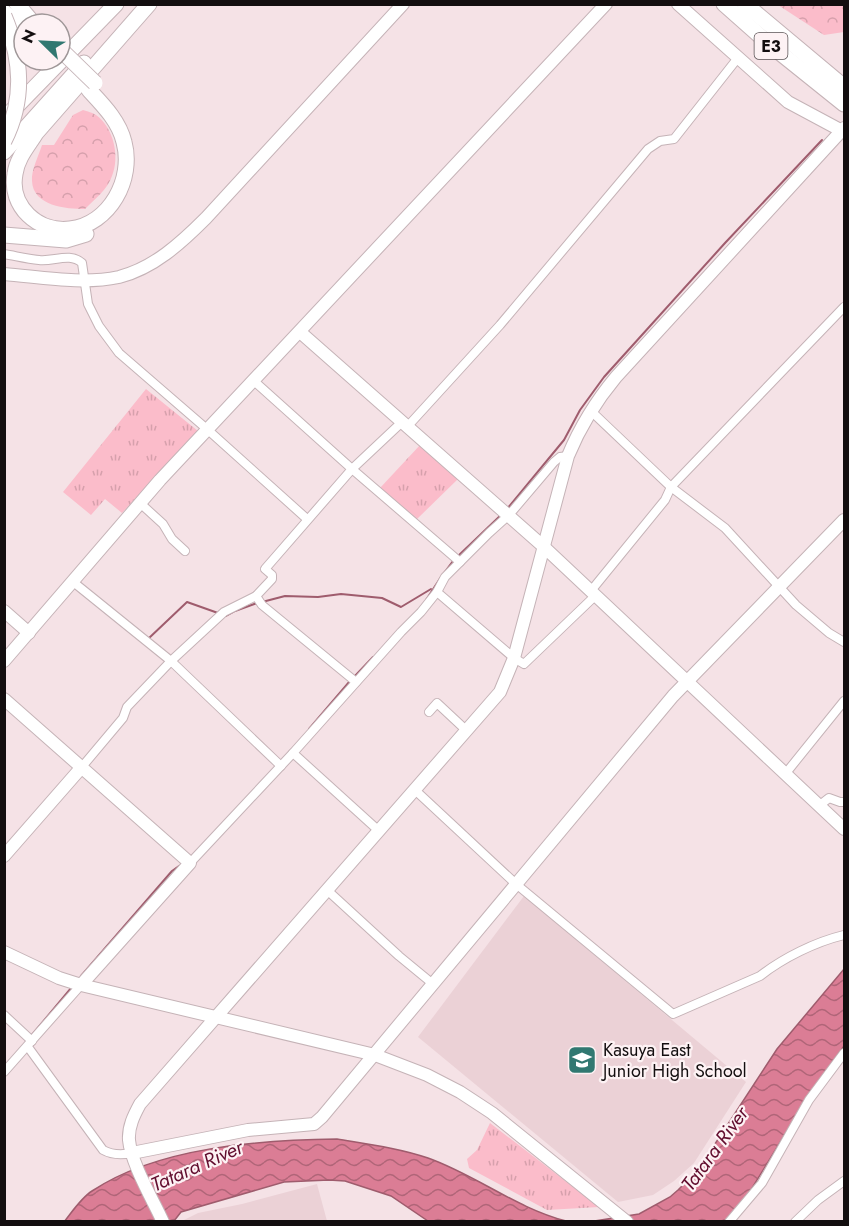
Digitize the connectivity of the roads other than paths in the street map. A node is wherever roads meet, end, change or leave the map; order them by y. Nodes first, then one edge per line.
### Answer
1 (116, 4) edge
2 (141, 4) edge
3 (149, 4) edge
4 (403, 4) edge
5 (606, 4) edge
6 (678, 4) edge
7 (724, 4) edge
8 (745, 4) edge
9 (4, 14) edge
10 (737, 59) junction
11 (72, 64) edge
12 (72, 71) edge
13 (823, 80) junction
14 (92, 86) junction
15 (844, 87) edge
16 (844, 105) edge
17 (4, 119) edge
18 (844, 130) edge
19 (4, 141) edge
20 (4, 152) edge
21 (4, 235) edge
22 (4, 254) edge
23 (4, 274) edge
24 (84, 280) junction
25 (844, 307) edge
26 (300, 332) junction
27 (254, 381) junction
28 (591, 411) junction
29 (405, 425) junction
30 (208, 430) junction
31 (568, 456) junction
32 (352, 469) junction
33 (671, 487) junction
34 (140, 503) junction
35 (509, 515) junction
36 (307, 519) junction
37 (844, 520) edge
38 (544, 547) junction
39 (185, 551) dead end
40 (460, 561) junction
41 (72, 581) junction
42 (780, 586) junction
43 (437, 592) junction
44 (593, 593) junction
45 (256, 596) junction
46 (4, 611) edge
47 (28, 633) junction
48 (844, 642) edge
49 (514, 658) junction
50 (4, 661) edge
51 (171, 661) junction
52 (687, 681) junction
53 (356, 682) junction
54 (4, 699) edge
55 (844, 701) edge
56 (429, 712) dead end
57 (467, 731) junction
58 (293, 753) junction
59 (281, 766) junction
60 (81, 768) junction
61 (786, 773) junction
62 (415, 790) junction
63 (844, 802) edge
64 (820, 806) junction
65 (844, 829) edge
66 (380, 831) junction
67 (4, 856) edge
68 (190, 863) junction
69 (516, 884) junction
70 (327, 890) junction
71 (844, 935) edge
72 (4, 952) edge
73 (433, 984) junction
74 (81, 985) junction
75 (4, 1015) edge
76 (216, 1016) junction
77 (30, 1044) junction
78 (844, 1053) edge
79 (375, 1054) junction
80 (4, 1072) edge
81 (133, 1157) junction
82 (844, 1181) edge
83 (801, 1220) edge
84 (163, 1221) edge
85 (627, 1221) edge
86 (729, 1221) edge

1 - 17 highway
2 - 20 highway
3 - 14 highway
4 - 24 street
5 - 26 street
6 - 10 street
7 - 13 highway, E3
8 - 13 highway, E3
9 - 19 highway, bridge
10 - 18 street
10 - 29 street
11 - 14 highway, bridge
12 - 14 highway
13 - 15 highway, E3
13 - 16 highway, E3
14 - 21 highway
18 - 28 street
22 - 24 street
23 - 24 street
24 - 30 street
25 - 33 street
26 - 27 street
26 - 29 street
27 - 30 street
27 - 32 street
28 - 31 street
28 - 33 street
29 - 32 street
29 - 35 street
30 - 34 street
30 - 36 street
31 - 35 street
31 - 38 street
32 - 36 street
32 - 40 street
33 - 42 street
33 - 44 street
34 - 39 street
34 - 41 street
35 - 38 street
35 - 40 street
36 - 45 street
37 - 42 street
38 - 44 street
38 - 49 street
40 - 43 street
41 - 47 street
41 - 51 street
42 - 48 street
42 - 52 street
43 - 49 street
43 - 53 street
44 - 49 street
44 - 52 street
45 - 51 street
45 - 53 street
46 - 47 street
47 - 50 street
49 - 57 street
51 - 59 street
51 - 60 street
52 - 61 street
52 - 69 street
53 - 58 street
54 - 60 street
55 - 61 street
56 - 57 street
57 - 62 street
58 - 59 street
58 - 66 street
59 - 68 street
60 - 67 street
60 - 68 street
61 - 64 street
62 - 66 street
62 - 69 street
63 - 64 street
64 - 65 street
66 - 70 street
68 - 74 street
69 - 71 street
69 - 73 street
70 - 73 street
70 - 76 street
72 - 74 street
73 - 79 street
74 - 76 street
74 - 77 street
75 - 77 street
76 - 79 street
76 - 81 street
77 - 80 street
77 - 81 street
78 - 86 street
79 - 81 street
79 - 85 street
81 - 84 street
82 - 83 street

